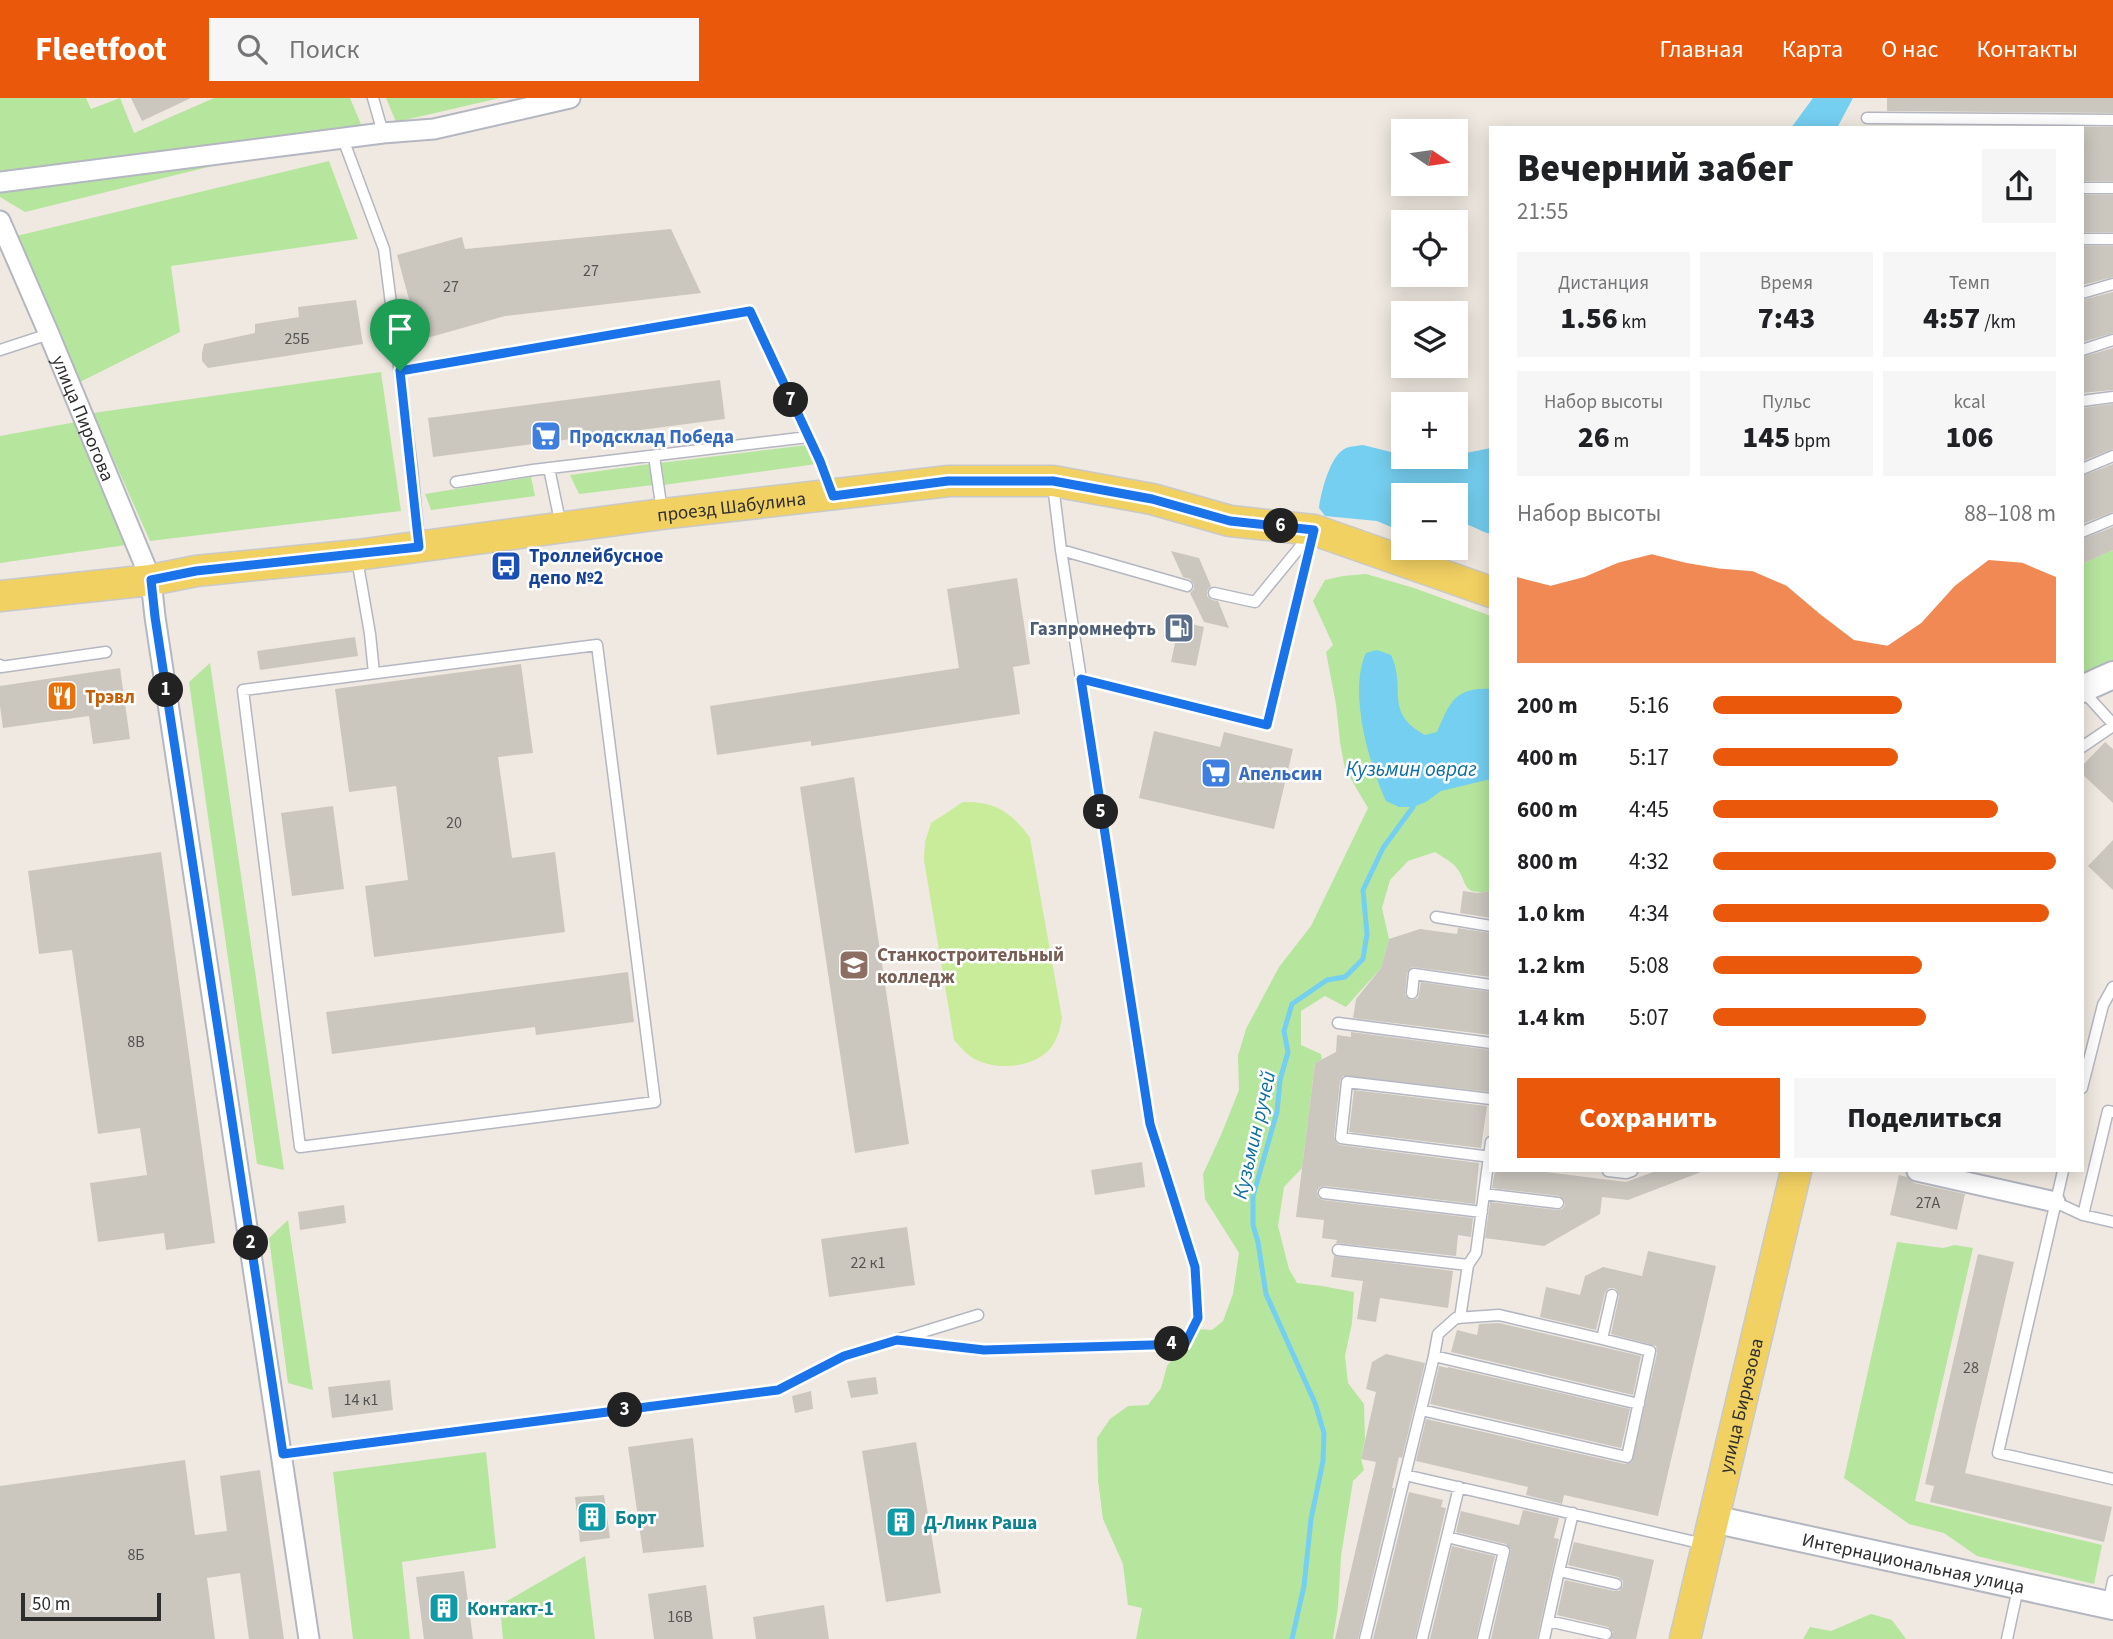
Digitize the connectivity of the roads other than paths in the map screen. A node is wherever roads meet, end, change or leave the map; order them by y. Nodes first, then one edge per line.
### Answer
1 (373, 98) edge
2 (570, 98) edge
3 (1867, 118) dead end
4 (2113, 120) edge
5 (383, 133) junction
6 (343, 139) junction
7 (0, 183) edge
8 (2084, 188) edge
9 (2113, 188) edge
10 (0, 221) edge
11 (2084, 239) edge
12 (2113, 239) edge
13 (2113, 284) edge
14 (2084, 292) edge
15 (49, 334) junction
16 (2113, 340) edge
17 (2084, 349) edge
18 (0, 350) edge
19 (400, 371) junction
20 (2113, 397) edge
21 (2084, 401) edge
22 (808, 437) junction
23 (654, 456) junction
24 (2113, 456) edge
25 (549, 468) junction
26 (2084, 469) edge
27 (1053, 481) junction
28 (456, 482) dead end
29 (833, 496) junction
30 (662, 514) junction
31 (2113, 519) edge
32 (561, 528) junction
33 (1314, 530) junction
34 (2084, 531) edge
35 (419, 547) junction
36 (1061, 550) junction
37 (357, 555) junction
38 (151, 580) junction
39 (1187, 586) dead end
40 (1489, 592) edge
41 (1214, 593) dead end
42 (0, 596) edge
43 (106, 652) dead end
44 (0, 664) edge
45 (374, 673) junction
46 (2113, 675) edge
47 (1081, 679) junction
48 (2084, 689) edge
49 (2084, 692) edge
50 (2113, 725) edge
51 (2084, 746) edge
52 (1436, 917) dead end
53 (1489, 926) edge
54 (1489, 985) edge
55 (2113, 987) edge
56 (1412, 993) dead end
57 (2113, 998) edge
58 (2103, 1005) junction
59 (1338, 1023) dead end
60 (1489, 1043) edge
61 (2084, 1080) edge
62 (1489, 1099) edge
63 (2113, 1112) edge
64 (1489, 1156) edge
65 (1489, 1162) edge
66 (1796, 1172) edge
67 (1921, 1172) edge
68 (2063, 1172) edge
69 (1324, 1193) dead end
70 (1484, 1195) junction
71 (2055, 1202) junction
72 (1558, 1203) dead end
73 (1482, 1212) junction
74 (2083, 1215) junction
75 (2113, 1222) edge
76 (1338, 1250) dead end
77 (1468, 1265) junction
78 (1612, 1296) dead end
79 (978, 1315) dead end
80 (1460, 1318) junction
81 (1602, 1339) junction
82 (897, 1340) junction
83 (1434, 1356) junction
84 (1639, 1404) junction
85 (1421, 1410) junction
86 (283, 1454) junction
87 (1405, 1475) junction
88 (2113, 1479) edge
89 (1459, 1487) junction
90 (1573, 1514) junction
91 (1711, 1532) junction
92 (1447, 1537) junction
93 (1559, 1571) junction
94 (1616, 1584) dead end
95 (2018, 1586) junction
96 (2111, 1598) edge
97 (1548, 1621) junction
98 (1605, 1634) dead end
99 (309, 1639) edge
100 (1365, 1639) edge
101 (1422, 1639) edge
102 (1483, 1639) edge
103 (1544, 1639) edge
104 (1685, 1639) edge
105 (2007, 1639) edge

1 - 5 lane
2 - 5 street
3 - 4 lane
5 - 6 street
6 - 7 street
6 - 19 lane
8 - 9 lane
10 - 15 street, улица Пирогова
11 - 12 lane
13 - 14 lane
15 - 18 lane
15 - 38 street, улица Пирогова
16 - 17 lane
19 - 22 lane
19 - 35 lane
20 - 21 lane
22 - 23 lane
22 - 29 lane
23 - 25 lane
23 - 30 lane
24 - 26 lane
25 - 28 lane
25 - 32 lane
27 - 29 main road, проезд Шабулина
27 - 33 main road, проезд Шабулина
27 - 36 lane
29 - 30 main road, проезд Шабулина
30 - 32 main road, проезд Шабулина
31 - 34 lane
32 - 35 main road, проезд Шабулина
33 - 40 main road, проезд Шабулина
33 - 41 lane
33 - 47 lane
35 - 37 main road, проезд Шабулина
36 - 39 lane
36 - 47 lane
37 - 38 main road, проезд Шабулина
37 - 45 lane
38 - 42 main road, проезд Шабулина
38 - 86 street, улица Пирогова
43 - 44 lane
45 - 45 lane
46 - 48 main road
47 - 82 lane
49 - 50 lane
50 - 51 lane
52 - 53 lane
54 - 56 lane
55 - 58 lane
57 - 58 lane
58 - 61 lane
59 - 60 lane
62 - 64 lane
63 - 74 lane
65 - 70 lane
66 - 91 main road, улица Бирюзова
67 - 71 street
68 - 71 lane
69 - 73 lane
70 - 72 lane
70 - 73 lane
71 - 74 lane
71 - 88 lane
73 - 77 lane
74 - 75 lane
76 - 77 lane
77 - 80 lane
78 - 81 lane
79 - 82 lane
80 - 81 lane
80 - 83 lane
81 - 84 lane
82 - 86 lane
83 - 84 lane
83 - 85 lane
84 - 85 lane
85 - 87 lane
86 - 99 street, улица Пирогова
87 - 89 lane
87 - 100 lane
89 - 90 lane
89 - 92 lane
90 - 91 lane
90 - 93 lane
91 - 95 main road, Интернациональная улица
91 - 104 main road, улица Бирюзова
92 - 101 lane
92 - 102 lane
93 - 94 lane
93 - 97 lane
95 - 96 main road, Интернациональная улица
95 - 105 lane
97 - 98 lane
97 - 103 lane

